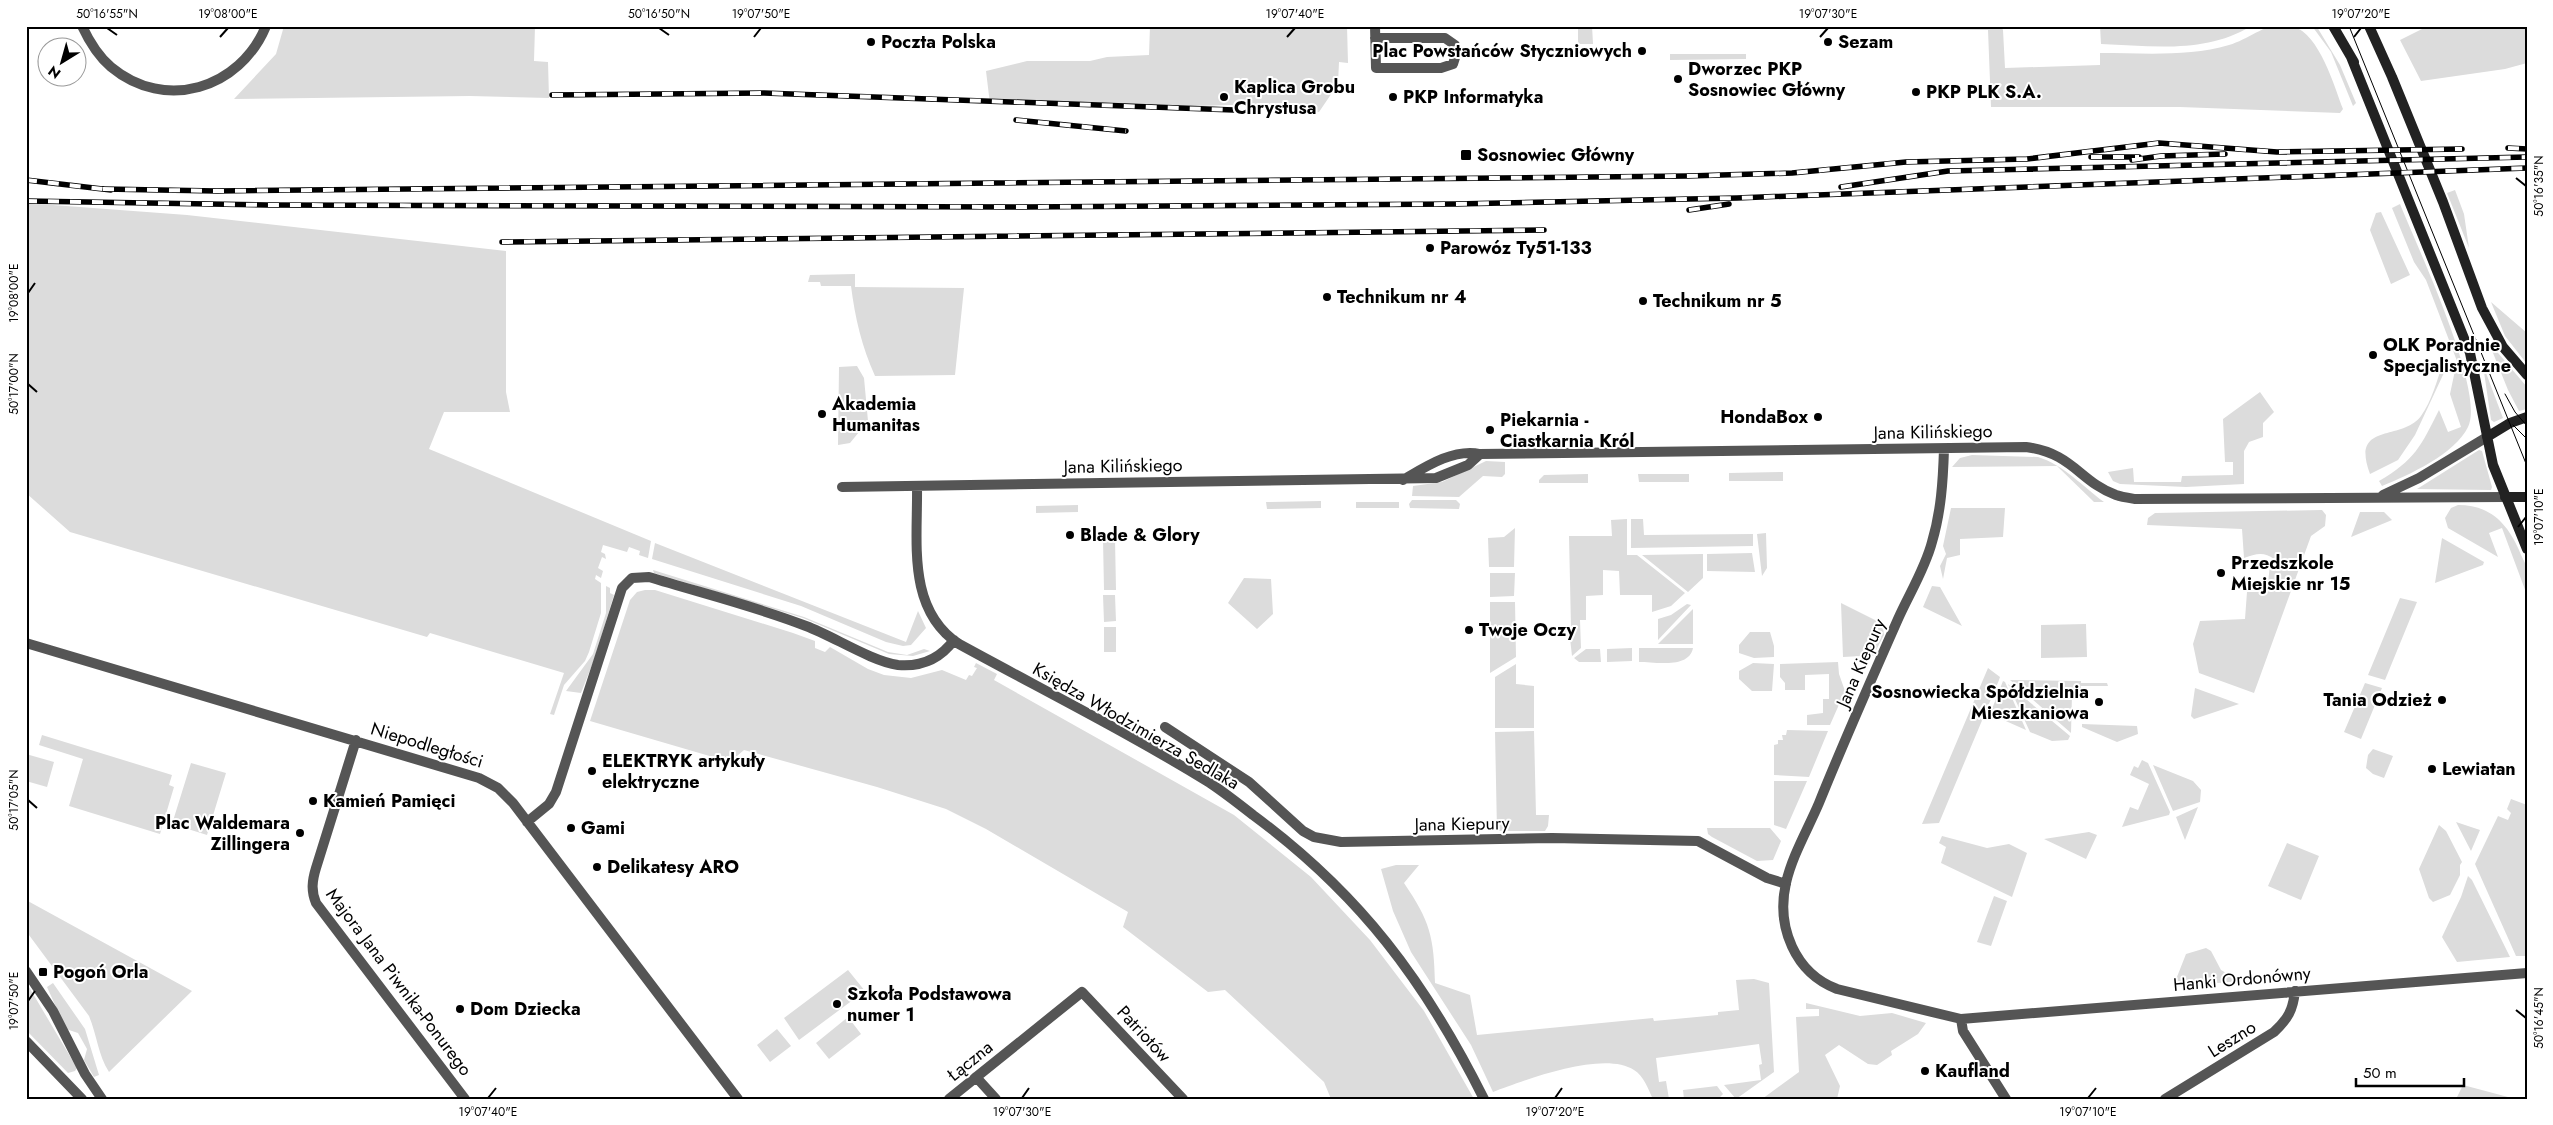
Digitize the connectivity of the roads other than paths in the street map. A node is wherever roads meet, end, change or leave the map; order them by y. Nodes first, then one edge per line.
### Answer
1 (82, 26) edge
2 (1375, 26) edge
3 (2333, 26) edge
4 (2369, 26) edge
5 (265, 30) edge
6 (1375, 38) junction
7 (2527, 375) edge
8 (2527, 417) edge
9 (2487, 436) junction
10 (1944, 449) junction
11 (1480, 454) junction
12 (1404, 480) junction
13 (917, 486) junction
14 (842, 487) dead end
15 (2505, 497) junction
16 (2527, 497) edge
17 (2372, 498) junction
18 (2527, 549) edge
19 (954, 640) junction
20 (26, 643) edge
21 (1165, 728) dead end
22 (356, 740) junction
23 (527, 822) junction
24 (1786, 884) junction
25 (26, 971) edge
26 (2527, 972) edge
27 (2295, 991) junction
28 (1082, 992) joint
29 (1961, 1019) junction
30 (26, 1041) edge
31 (976, 1077) junction
32 (82, 1099) edge
33 (102, 1099) edge
34 (466, 1099) edge
35 (738, 1099) edge
36 (949, 1099) edge
37 (996, 1099) edge
38 (1182, 1099) edge
39 (1484, 1099) edge
40 (2006, 1099) edge
41 (2165, 1099) edge

1 - 5 street
2 - 6 street
3 - 9 main road
4 - 7 main road
6 - 6 street
8 - 9 main road
9 - 15 main road
9 - 17 street, Jana Kilińskiego
10 - 11 street, Jana Kilińskiego
10 - 17 street, Jana Kilińskiego
10 - 24 street, Jana Kiepury
11 - 12 street, Jana Kilińskiego
11 - 12 street, Jana Kilińskiego
12 - 13 street, Jana Kilińskiego
13 - 14 street, Jana Kilińskiego
13 - 19 street, Księdza Włodzimierza Sedlaka
15 - 16 main road
15 - 17 street, Jana Kilińskiego
15 - 18 main road
19 - 23 street
19 - 39 street, Księdza Włodzimierza Sedlaka
20 - 22 street, Niepodległości
21 - 24 street, Jana Kiepury
22 - 23 street, Niepodległości
22 - 34 street, Majora Jana Piwnika-Ponurego
23 - 35 street, Niepodległości
24 - 29 street, Jana Kiepury
25 - 33 street
26 - 27 street, Hanki Ordonówny
27 - 29 street, Hanki Ordonówny
27 - 41 street, Leszno
28 - 31 street, Łączna
28 - 38 street, Patriotów
29 - 40 street
30 - 32 street
31 - 36 street, Łączna
31 - 37 street

